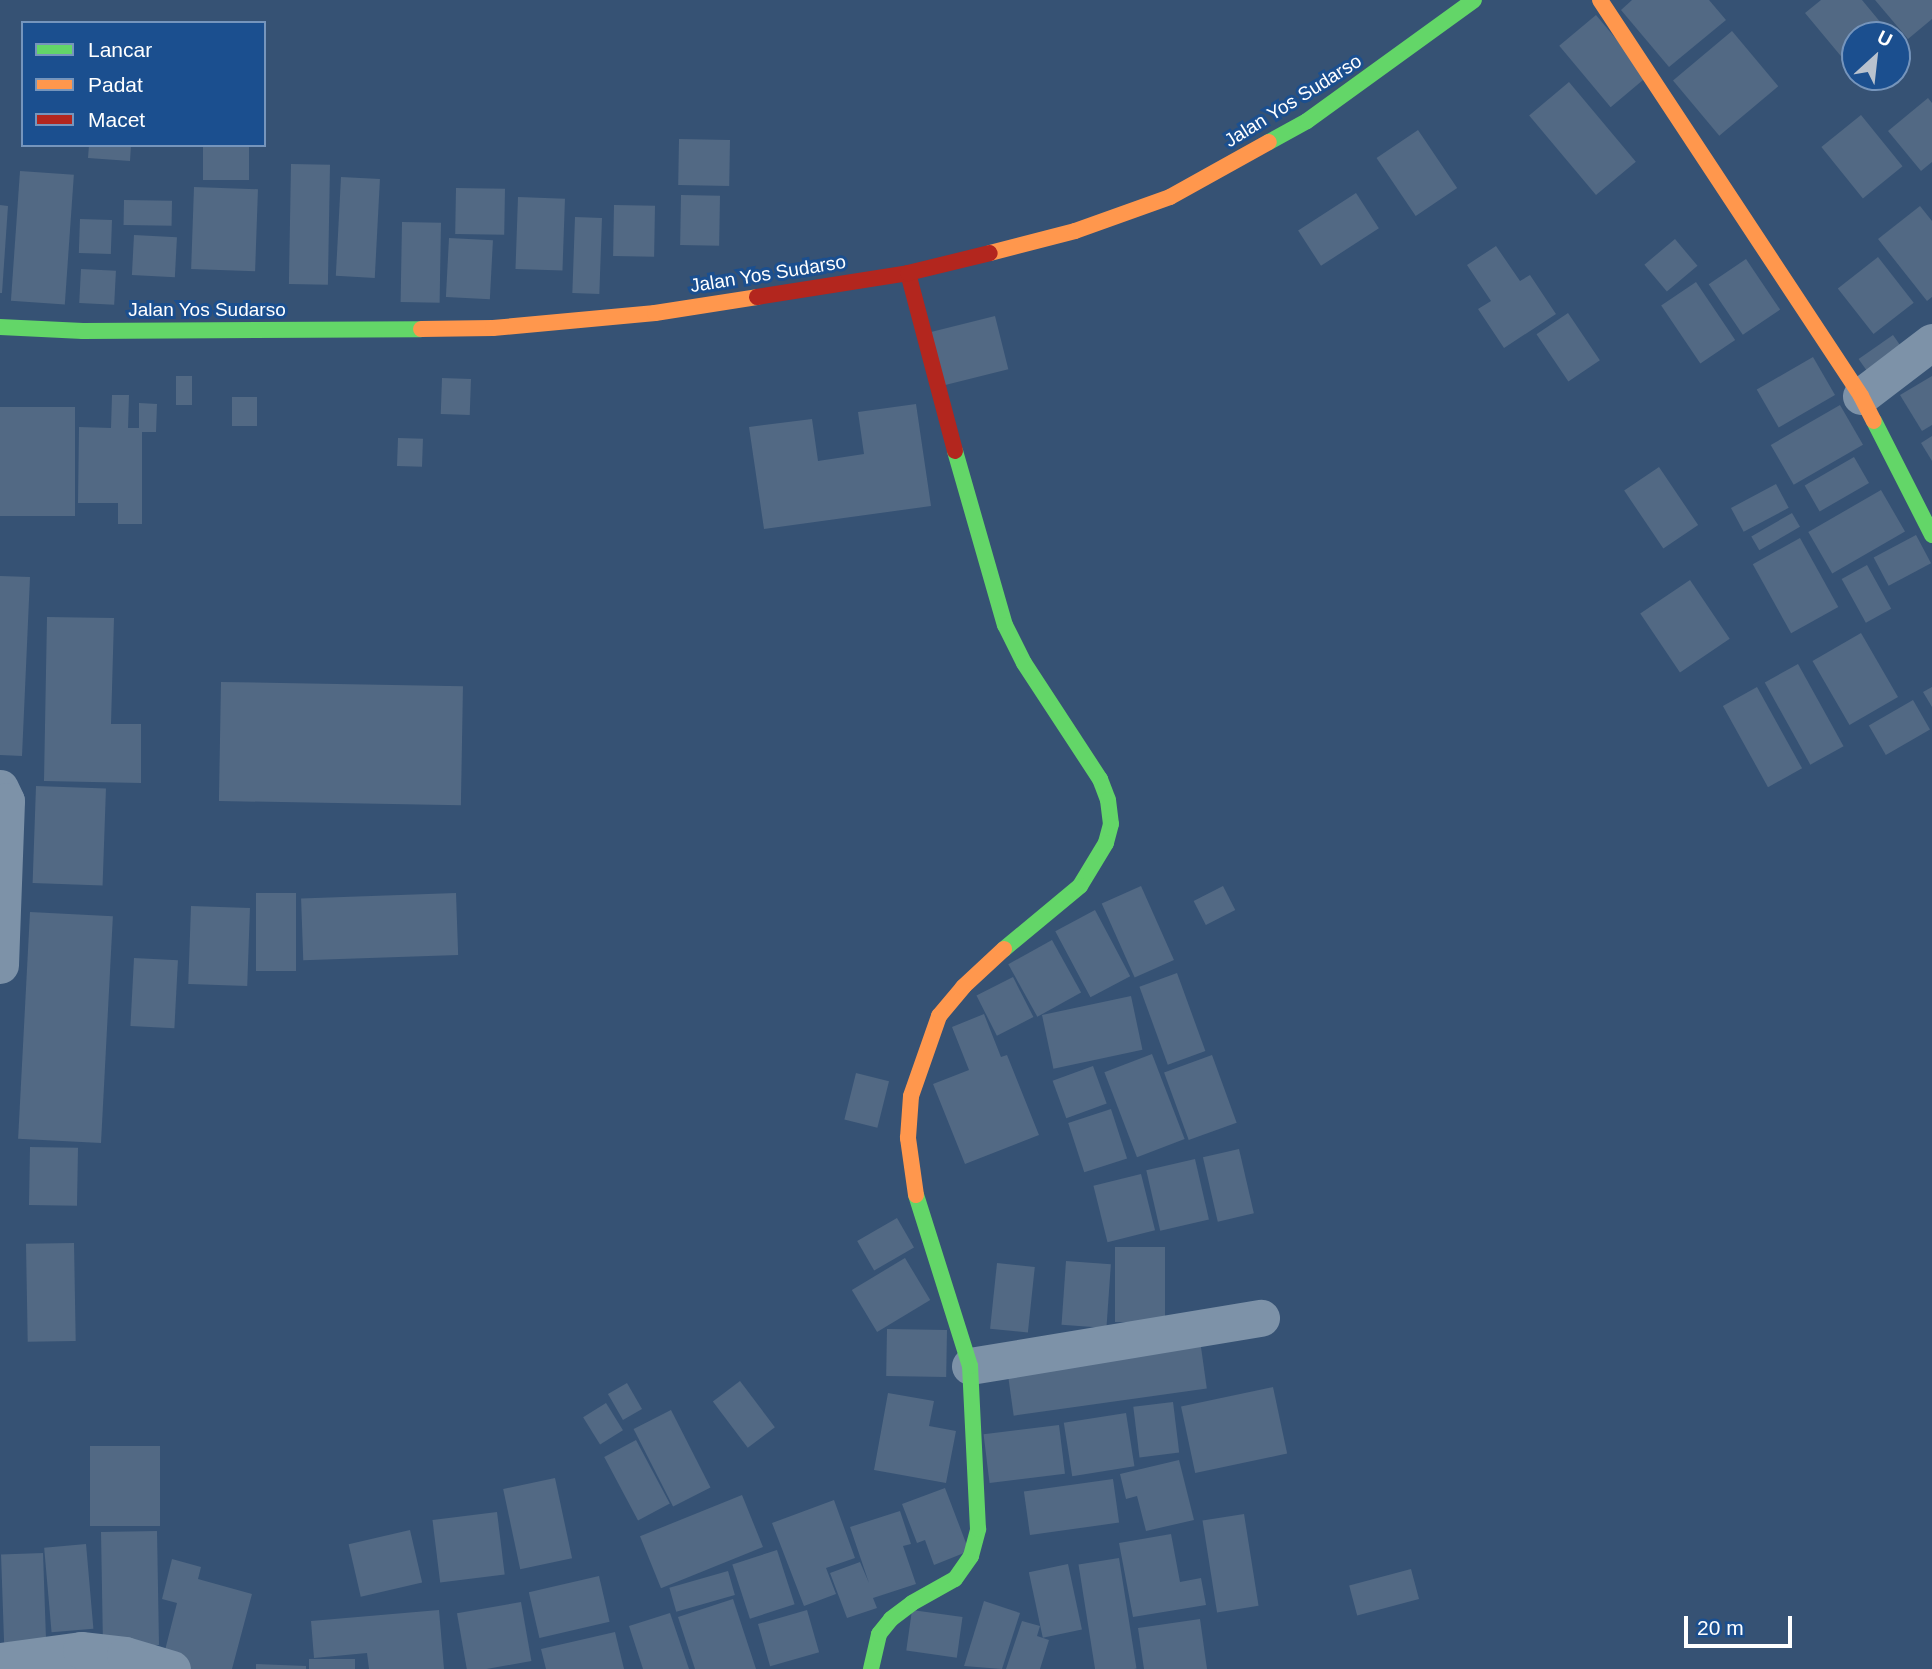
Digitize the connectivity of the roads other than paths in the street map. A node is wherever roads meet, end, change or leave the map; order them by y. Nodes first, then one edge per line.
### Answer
1 (1474, 0) edge
2 (1600, 0) edge
3 (908, 273) junction
4 (0, 327) edge
5 (1932, 342) edge
6 (1861, 396) junction
7 (1932, 535) edge
8 (0, 788) edge
9 (0, 965) edge
10 (1261, 1318) dead end
11 (970, 1366) junction
12 (0, 1661) edge
13 (172, 1669) edge
14 (871, 1669) edge

1 - 3 main road, Jalan Yos Sudarso
2 - 6 main road
3 - 4 main road, Jalan Yos Sudarso
3 - 11 main road
5 - 6 street
6 - 7 main road
8 - 9 street
10 - 11 street
11 - 14 main road
12 - 13 street

